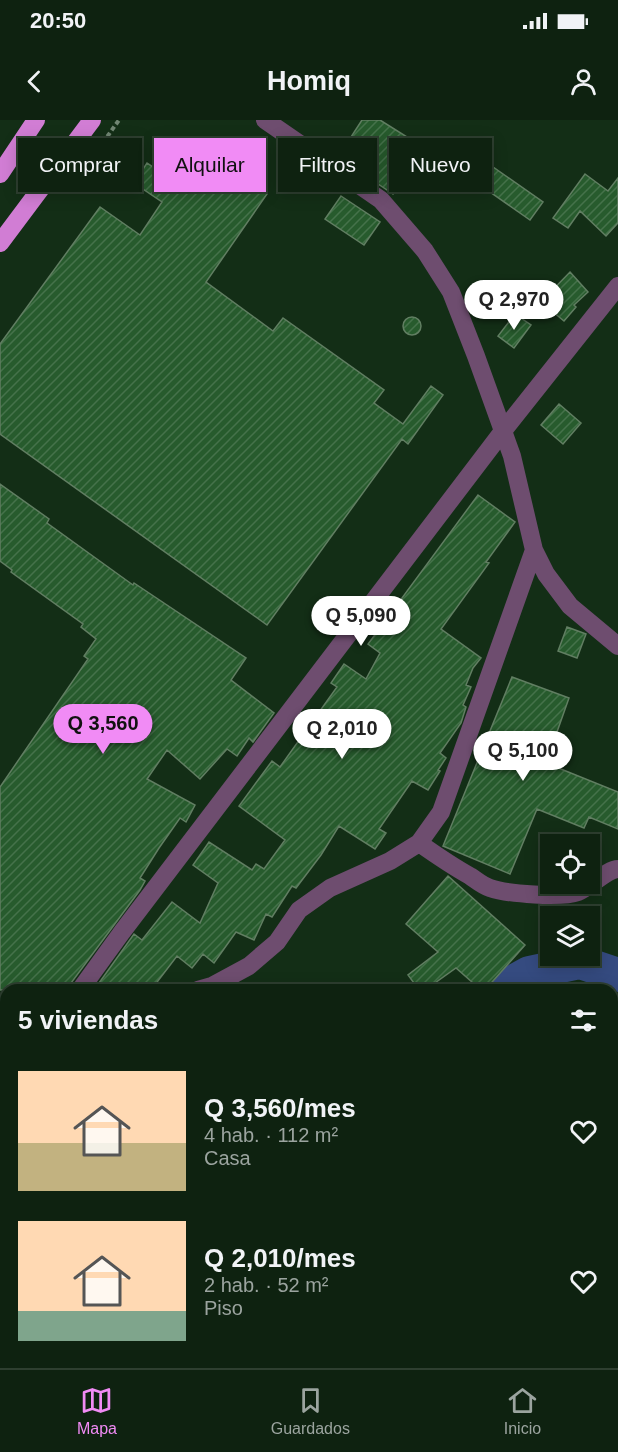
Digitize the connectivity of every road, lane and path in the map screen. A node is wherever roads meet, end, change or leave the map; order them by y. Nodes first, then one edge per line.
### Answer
1 (36, 120) edge
2 (92, 120) edge
3 (265, 120) edge
4 (0, 174) edge
5 (0, 243) edge
6 (618, 286) edge
7 (503, 431) junction
8 (534, 550) junction
9 (610, 634) edge
10 (618, 646) edge
11 (419, 843) junction
12 (618, 869) edge
13 (84, 984) edge
14 (217, 984) edge

1 - 4 highway
2 - 5 highway
3 - 7 street
6 - 7 street
7 - 8 street
7 - 13 street
8 - 9 street
8 - 11 street
9 - 10 street
11 - 12 street
11 - 14 street

